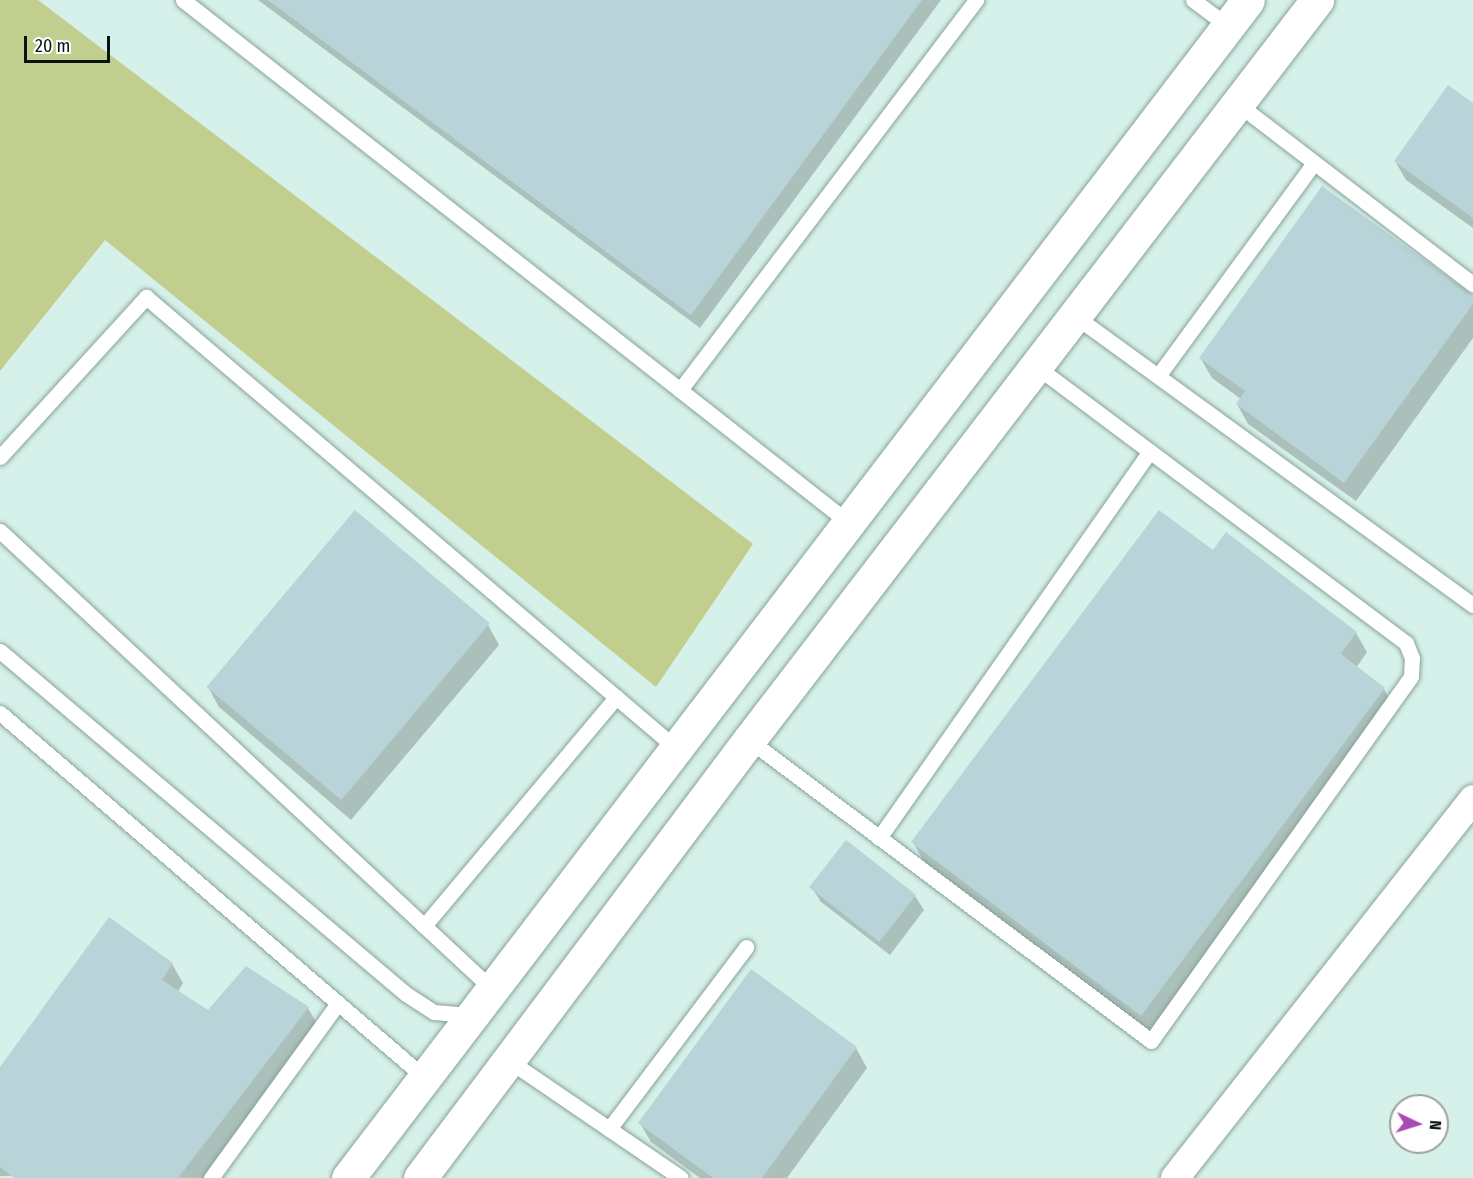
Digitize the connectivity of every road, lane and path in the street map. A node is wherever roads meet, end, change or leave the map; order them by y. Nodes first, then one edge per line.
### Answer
1 (183, 0) edge
2 (976, 0) edge
3 (1193, 0) edge
4 (1248, 0) edge
5 (1317, 0) edge
6 (1228, 26) junction
7 (1238, 104) junction
8 (1314, 163) junction
9 (1473, 284) edge
10 (1075, 316) junction
11 (1036, 366) junction
12 (1158, 376) junction
13 (680, 390) junction
14 (1150, 451) junction
15 (0, 457) edge
16 (848, 522) junction
17 (0, 531) edge
18 (1473, 605) edge
19 (0, 651) edge
20 (616, 697) junction
21 (0, 713) edge
22 (749, 740) junction
23 (676, 748) junction
24 (1473, 799) edge
25 (879, 838) junction
26 (424, 926) junction
27 (746, 946) dead end
28 (492, 989) junction
29 (338, 1003) junction
30 (472, 1015) junction
31 (508, 1060) junction
32 (424, 1077) junction
33 (609, 1129) junction
34 (211, 1178) edge
35 (348, 1178) edge
36 (420, 1178) edge
37 (681, 1178) edge
38 (1175, 1178) edge

1 - 13 lane
2 - 13 lane
3 - 6 lane
4 - 6 main road
5 - 7 main road
6 - 16 main road
7 - 8 lane
7 - 10 main road
8 - 9 lane
8 - 12 lane
10 - 11 main road
10 - 12 lane
11 - 14 lane
11 - 22 main road
12 - 18 lane
13 - 16 lane
14 - 25 lane
14 - 25 lane
15 - 20 lane
16 - 23 main road
17 - 26 lane
19 - 30 lane
20 - 23 lane
20 - 26 lane
21 - 29 lane
22 - 25 lane
22 - 31 main road
23 - 28 main road
24 - 38 street
26 - 28 lane
27 - 33 lane
28 - 30 main road
29 - 32 lane
29 - 34 lane
30 - 32 main road
31 - 33 lane
31 - 36 main road
32 - 35 main road
33 - 37 lane

